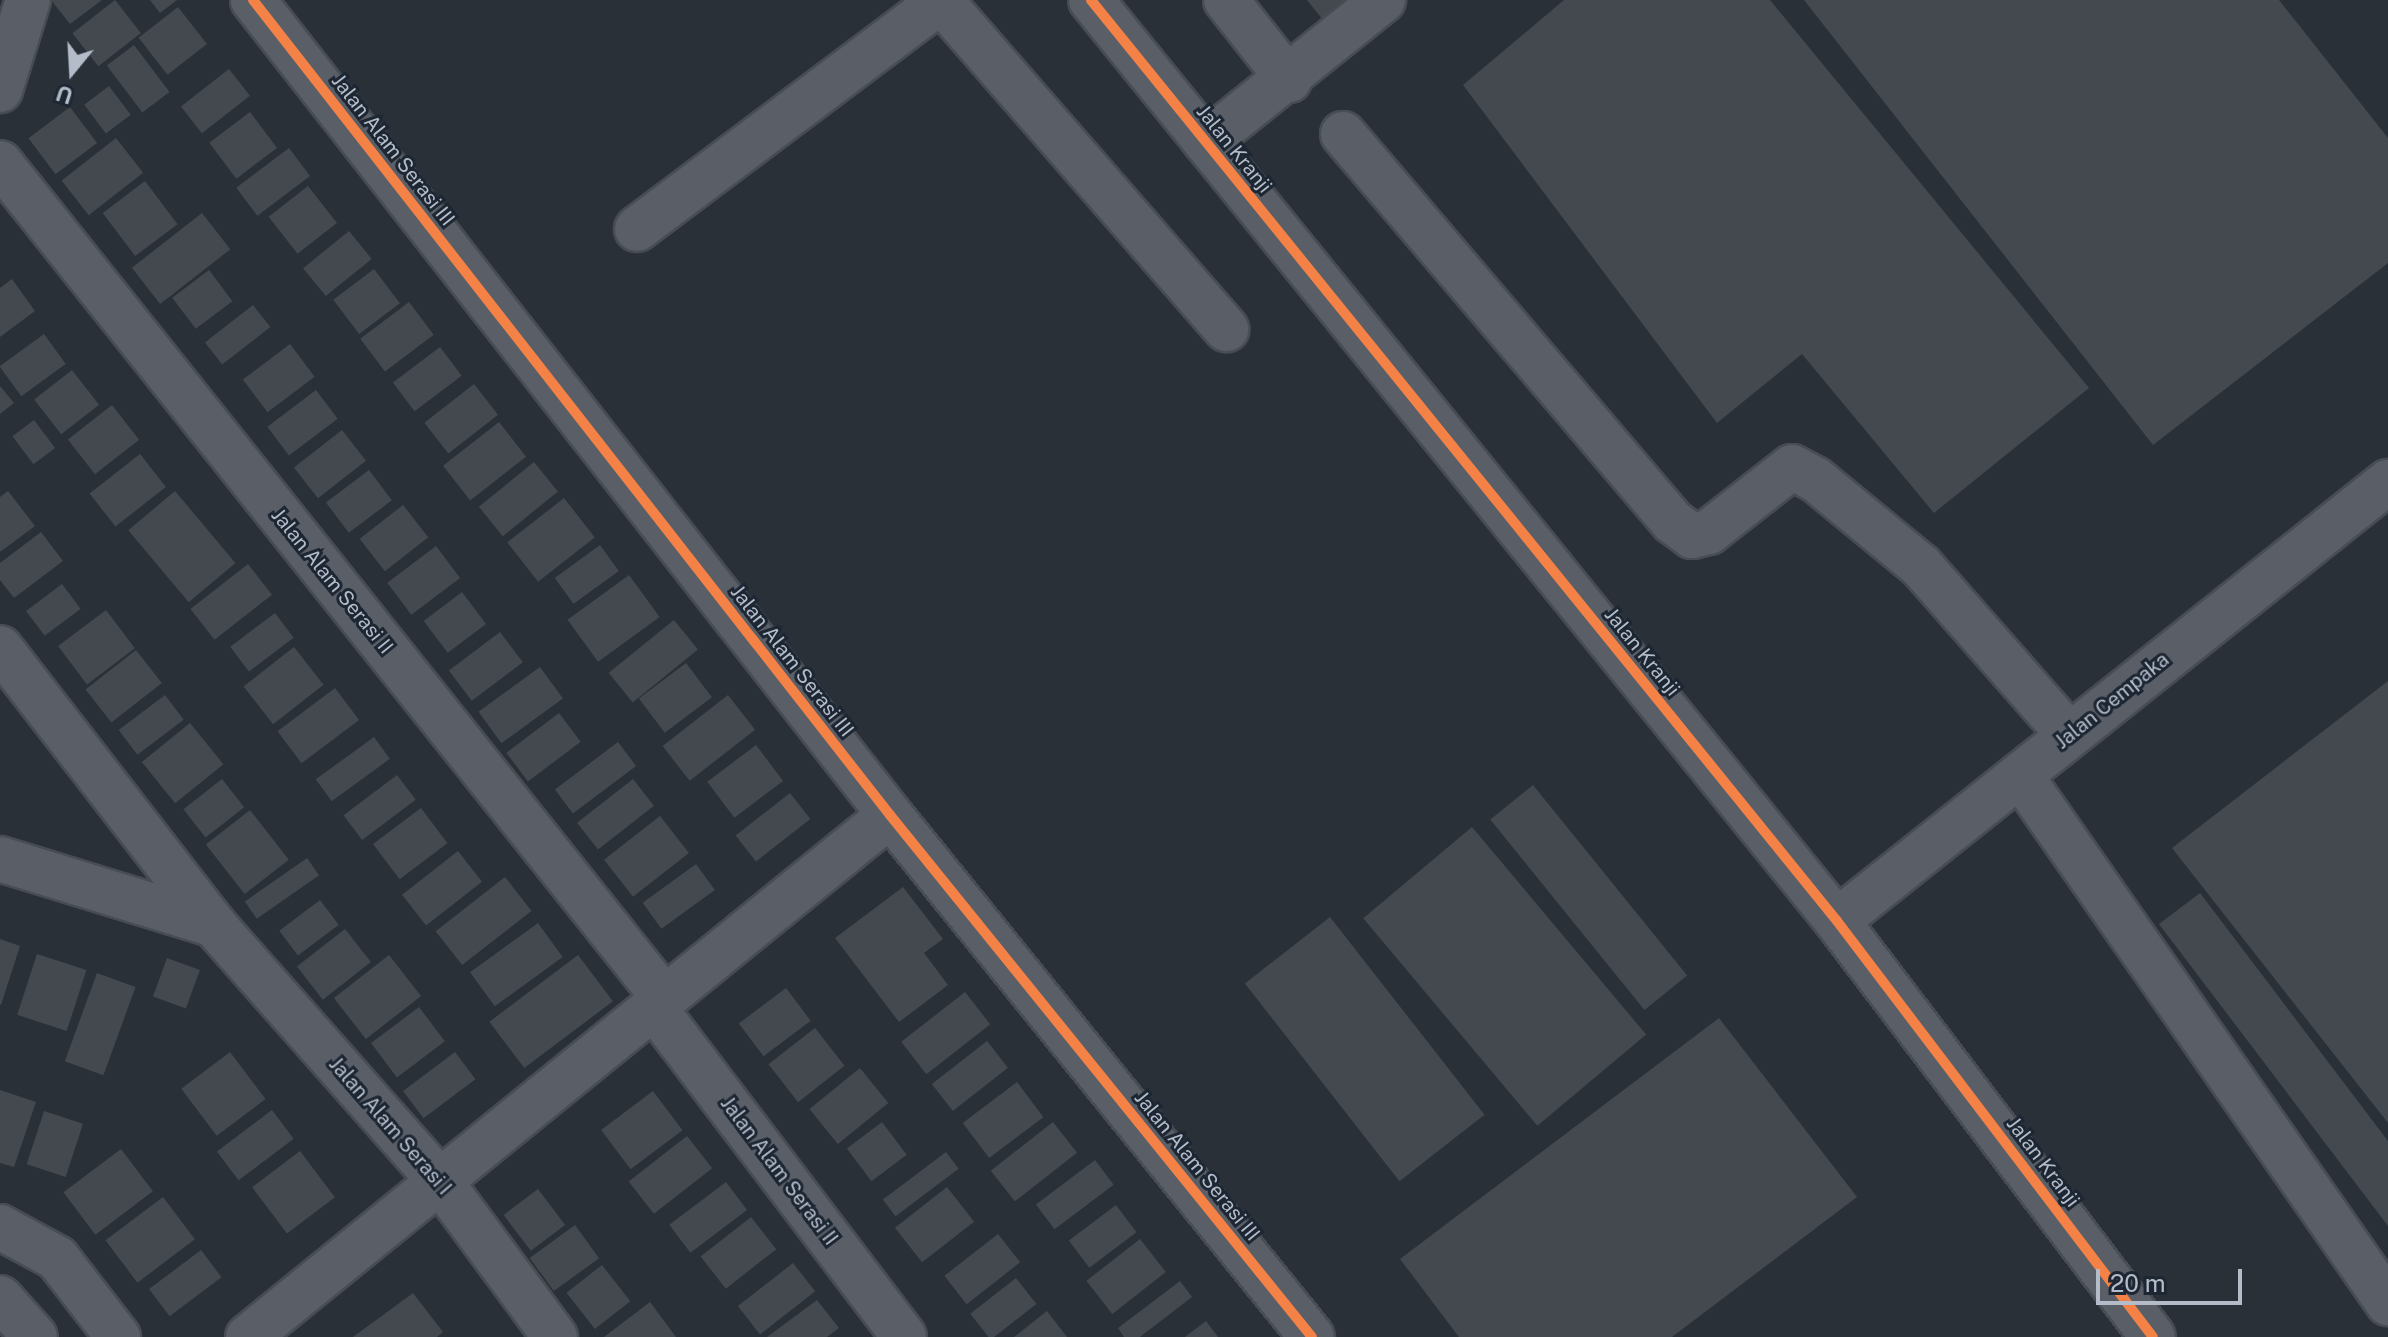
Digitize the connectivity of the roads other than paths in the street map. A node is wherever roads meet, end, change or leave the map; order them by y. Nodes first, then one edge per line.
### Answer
1 (28, 0) edge
2 (253, 0) edge
3 (941, 0) edge
4 (1091, 0) edge
5 (1226, 0) edge
6 (1383, 0) edge
7 (1289, 80) junction
8 (0, 90) edge
9 (1343, 134) dead end
10 (1206, 142) junction
11 (0, 163) edge
12 (637, 229) dead end
13 (1226, 329) dead end
14 (2388, 482) edge
15 (0, 648) edge
16 (2069, 735) junction
17 (2020, 775) junction
18 (890, 815) junction
19 (0, 859) edge
20 (1837, 921) junction
21 (214, 925) junction
22 (659, 1002) junction
23 (440, 1181) junction
24 (0, 1227) edge
25 (0, 1298) edge
26 (2388, 1303) edge
27 (35, 1337) edge
28 (118, 1337) edge
29 (248, 1337) edge
30 (555, 1337) edge
31 (904, 1337) edge
32 (1312, 1337) edge
33 (2153, 1337) edge

1 - 8 street
2 - 18 street, Jalan Alam Serasi III
3 - 12 street
3 - 13 street
4 - 10 street, Jalan Kranji
5 - 7 street
6 - 7 street
7 - 10 street
9 - 16 street
10 - 20 street, Jalan Kranji
11 - 22 street, Jalan Alam Serasi II
14 - 16 street, Jalan Cempaka
15 - 21 street, Jalan Alam Serasi I
16 - 17 street, Jalan Cempaka
17 - 20 street, Jalan Cempaka
17 - 26 street
18 - 22 street
18 - 32 street, Jalan Alam Serasi III
19 - 21 street
20 - 33 street, Jalan Kranji
21 - 23 street, Jalan Alam Serasi I
22 - 23 street
22 - 31 street, Jalan Alam Serasi II
23 - 29 street
23 - 30 street, Jalan Alam Serasi I
24 - 28 street
25 - 27 street

